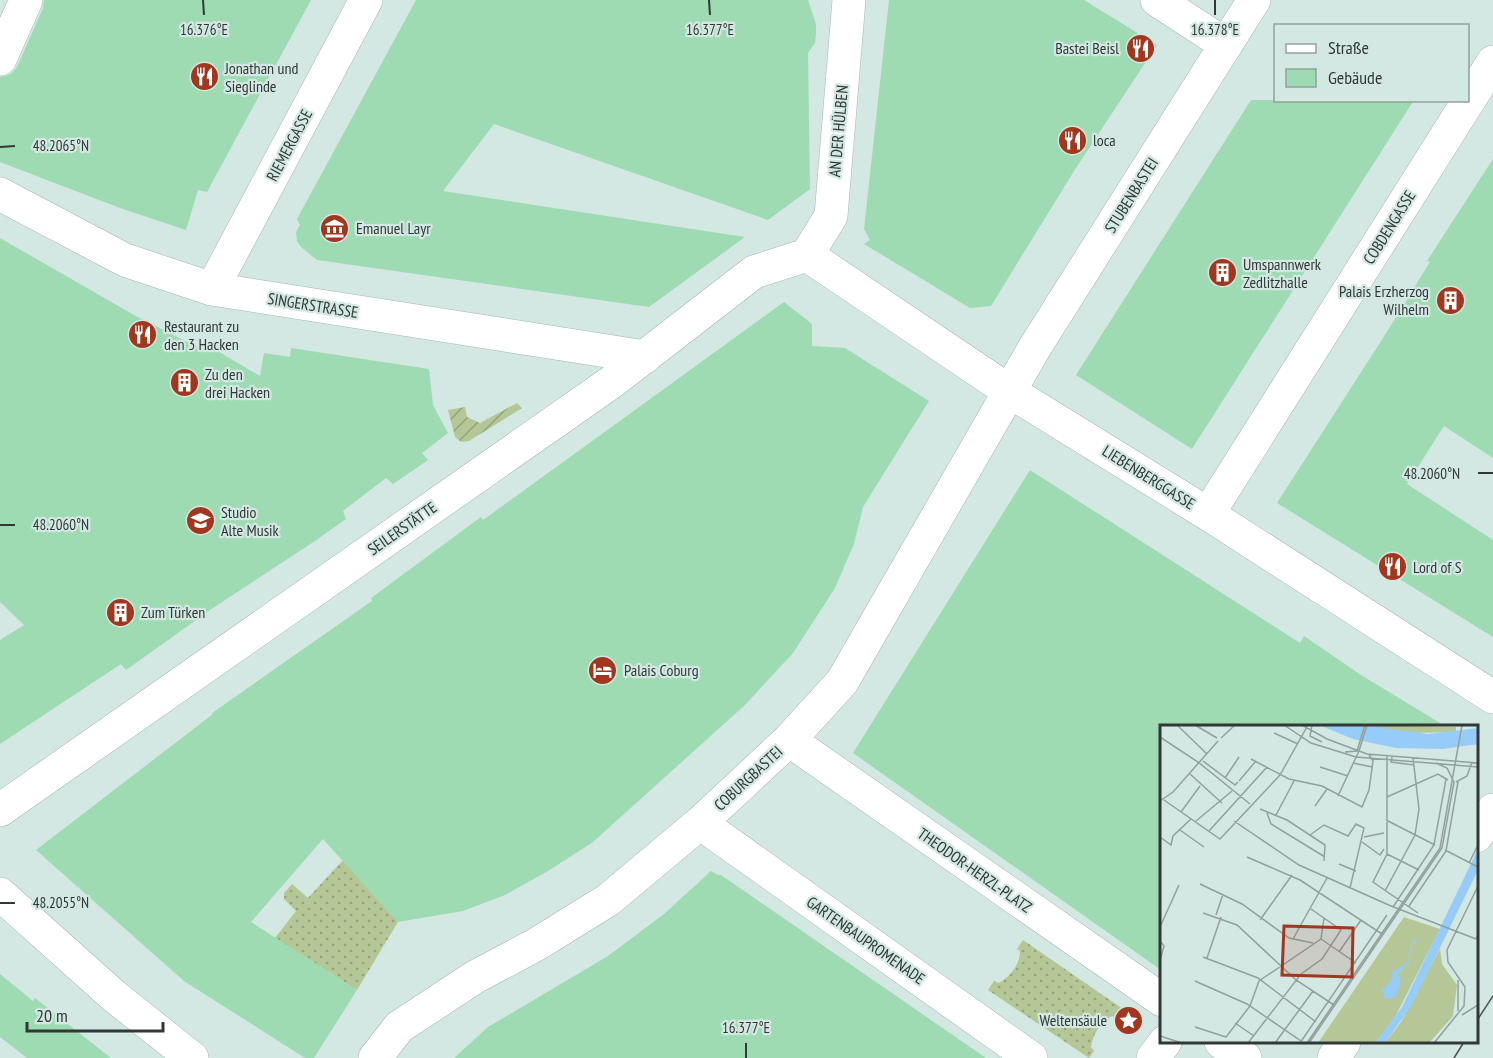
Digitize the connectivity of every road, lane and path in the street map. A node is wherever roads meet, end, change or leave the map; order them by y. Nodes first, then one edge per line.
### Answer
1 (26, 0) edge
2 (366, 0) edge
3 (849, 0) edge
4 (1157, 0) edge
5 (1254, 0) edge
6 (1226, 45) junction
7 (0, 59) edge
8 (1493, 62) edge
9 (1469, 100) edge
10 (1468, 102) edge
11 (0, 194) edge
12 (807, 255) junction
13 (212, 289) junction
14 (645, 357) junction
15 (1009, 392) junction
16 (1208, 514) junction
17 (1493, 697) edge
18 (789, 740) junction
19 (0, 810) edge
20 (1493, 810) edge
21 (700, 823) junction
22 (1478, 833) edge
23 (0, 894) edge
24 (1160, 999) edge
25 (1164, 1043) edge
26 (1224, 1043) edge
27 (1343, 1043) edge
28 (192, 1058) edge
29 (375, 1058) edge
30 (1031, 1058) edge
31 (1153, 1058) edge
32 (1245, 1058) edge
33 (1334, 1058) edge

1 - 7 street
2 - 13 street, RIEMERGASSE
3 - 12 street, AN DER HÜLBEN
4 - 6 street
5 - 6 street, STUBENBASTEI
6 - 15 street, STUBENBASTEI
8 - 9 street, COBDENGASSE
10 - 16 street, COBDENGASSE
11 - 13 street, SINGERSTRASSE
12 - 14 street, SEILERSTÄTTE
12 - 15 street, LIEBENBERGGASSE
13 - 14 street, SINGERSTRASSE
14 - 19 street, SEILERSTÄTTE
15 - 16 street, LIEBENBERGGASSE
15 - 18 street, COBURGBASTEI
16 - 17 street, LIEBENBERGGASSE
18 - 21 street, COBURGBASTEI
18 - 24 street, THEODOR-HERZL-PLATZ
20 - 22 street
21 - 29 street, COBURGBASTEI
21 - 30 street, GARTENBAUPROMENADE
23 - 28 street
25 - 31 street
26 - 32 street
27 - 33 street

